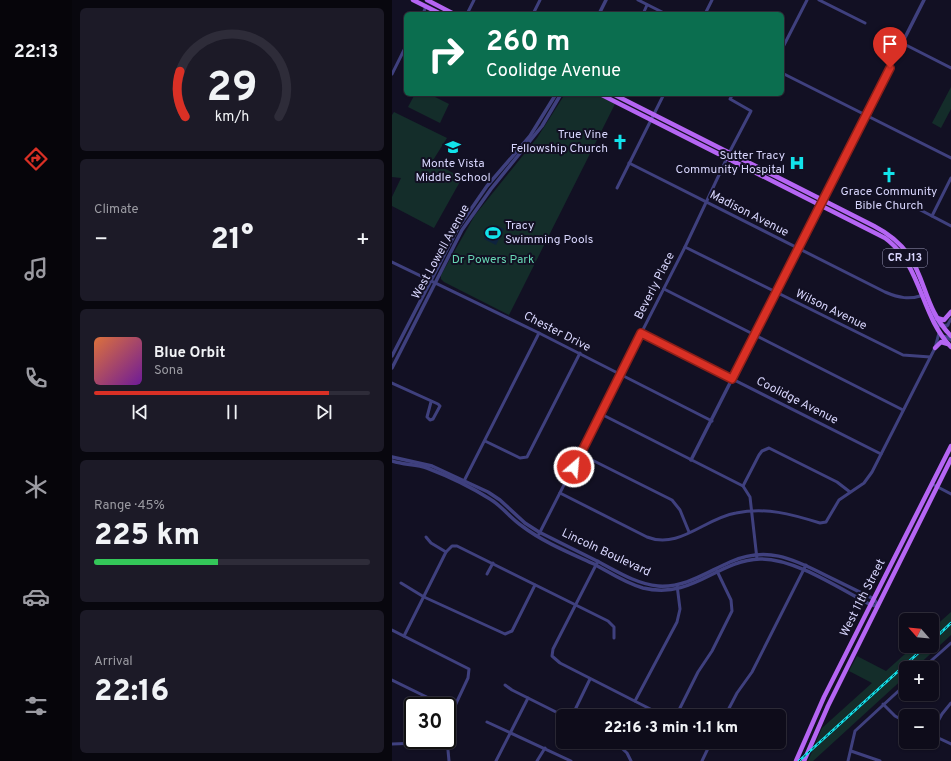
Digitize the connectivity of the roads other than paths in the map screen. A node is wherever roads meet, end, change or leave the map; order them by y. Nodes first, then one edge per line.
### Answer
1 (413, 0) edge
2 (474, 0) edge
3 (540, 0) edge
4 (606, 0) edge
5 (638, 0) edge
6 (712, 0) edge
7 (807, 0) edge
8 (819, 0) edge
9 (924, 0) edge
10 (428, 1) edge
11 (647, 5) junction
12 (426, 7) junction
13 (423, 12) edge
14 (437, 12) edge
15 (450, 12) edge
16 (468, 12) edge
17 (534, 12) edge
18 (601, 12) edge
19 (644, 12) edge
20 (662, 12) edge
21 (705, 12) edge
22 (865, 23) dead end
23 (902, 43) junction
24 (784, 45) edge
25 (404, 50) edge
26 (951, 68) edge
27 (392, 74) edge
28 (784, 74) edge
29 (555, 96) edge
30 (561, 96) edge
31 (604, 96) edge
32 (617, 96) edge
33 (663, 96) edge
34 (732, 96) edge
35 (654, 115) junction
36 (866, 115) junction
37 (651, 120) junction
38 (730, 153) junction
39 (727, 158) junction
40 (951, 158) edge
41 (629, 164) junction
42 (951, 178) edge
43 (617, 188) dead end
44 (823, 200) junction
45 (706, 202) junction
46 (907, 204) dead end
47 (820, 205) junction
48 (932, 216) junction
49 (951, 226) edge
50 (685, 247) junction
51 (798, 250) junction
52 (392, 262) edge
53 (432, 281) junction
54 (664, 289) junction
55 (776, 293) junction
56 (927, 294) junction
57 (922, 296) junction
58 (927, 309) junction
59 (951, 312) edge
60 (938, 318) junction
61 (951, 318) edge
62 (945, 326) junction
63 (539, 333) junction
64 (641, 333) junction
65 (755, 335) junction
66 (951, 336) edge
67 (940, 337) junction
68 (950, 344) edge
69 (935, 348) junction
70 (580, 353) junction
71 (392, 356) edge
72 (930, 357) junction
73 (392, 368) edge
74 (621, 374) junction
75 (732, 379) junction
76 (392, 382) edge
77 (431, 402) junction
78 (903, 410) junction
79 (600, 414) junction
80 (712, 420) junction
81 (484, 441) junction
82 (951, 446) edge
83 (580, 454) junction
84 (881, 454) junction
85 (392, 457) edge
86 (951, 459) edge
87 (691, 460) junction
88 (392, 461) edge
89 (464, 483) junction
90 (932, 484) junction
91 (743, 486) junction
92 (937, 487) junction
93 (850, 492) junction
94 (560, 493) junction
95 (951, 494) edge
96 (751, 510) junction
97 (689, 532) junction
98 (538, 534) junction
99 (426, 537) dead end
100 (446, 552) junction
101 (756, 554) junction
102 (757, 559) junction
103 (493, 563) junction
104 (596, 563) junction
105 (806, 565) junction
106 (803, 570) junction
107 (717, 571) junction
108 (487, 574) dead end
109 (401, 583) dead end
110 (535, 585) junction
111 (677, 587) junction
112 (424, 597) junction
113 (874, 599) junction
114 (575, 605) junction
115 (871, 605) junction
116 (878, 606) junction
117 (392, 630) edge
118 (404, 636) junction
119 (614, 638) dead end
120 (951, 643) edge
121 (931, 661) edge
122 (590, 679) junction
123 (392, 680) edge
124 (505, 685) dead end
125 (899, 690) edge
126 (426, 697) edge
127 (528, 698) junction
128 (635, 701) junction
129 (951, 703) edge
130 (456, 704) edge
131 (883, 704) junction
132 (575, 709) edge
133 (650, 709) edge
134 (680, 709) edge
135 (729, 709) edge
136 (556, 712) edge
137 (899, 718) edge
138 (939, 719) edge
139 (487, 722) dead end
140 (511, 732) junction
141 (939, 738) edge
142 (404, 743) edge
143 (392, 744) edge
144 (951, 744) edge
145 (545, 748) junction
146 (448, 749) edge
147 (623, 749) edge
148 (708, 749) edge
149 (850, 751) junction
150 (449, 761) edge
151 (496, 761) edge
152 (537, 761) edge
153 (571, 761) edge
154 (631, 761) edge
155 (702, 761) edge
156 (796, 761) edge
157 (804, 761) edge
158 (848, 761) edge
159 (880, 761) edge

1 - 12 main road
2 - 16 street
3 - 17 street
4 - 18 street
5 - 11 street
6 - 21 street
7 - 24 street
8 - 22 street
9 - 23 street
10 - 12 street
10 - 15 main road
11 - 19 street
11 - 20 street
12 - 13 street
12 - 14 main road
23 - 26 street
23 - 36 street
25 - 27 street
28 - 36 street
29 - 53 street, West Lowell Avenue
30 - 53 street, West Lowell Avenue
31 - 37 main road, CR J13
32 - 35 main road, CR J13
33 - 35 street
34 - 38 street, Beverly Place
35 - 37 street
35 - 38 main road, CR J13
36 - 40 street
36 - 44 street
37 - 39 main road, CR J13
37 - 41 street
38 - 39 street, Beverly Place
38 - 44 main road, CR J13
39 - 45 street, Beverly Place
39 - 47 main road, CR J13
41 - 43 street
41 - 45 street, Madison Avenue
42 - 48 street
44 - 47 street
44 - 56 main road, CR J13
45 - 50 street, Beverly Place
45 - 51 street, Madison Avenue
46 - 48 street
47 - 51 street
47 - 57 main road, CR J13
48 - 49 street
50 - 54 street, Beverly Place
50 - 55 street, Wilson Avenue
51 - 55 street
51 - 57 street, Madison Avenue
52 - 53 street, Chester Drive
53 - 63 street, Chester Drive
53 - 71 street, West Lowell Avenue
53 - 73 street, West Lowell Avenue
54 - 64 street, Beverly Place
54 - 65 street
55 - 65 street
55 - 72 street, Wilson Avenue
56 - 57 street, Madison Avenue
56 - 60 main road, CR J13
57 - 58 main road, CR J13
58 - 62 street
58 - 67 main road, CR J13
59 - 60 main road
60 - 62 main road, CR J13
61 - 62 street
62 - 66 main road, CR J13
63 - 70 street, Chester Drive
63 - 81 street
64 - 74 street, Beverly Place
64 - 75 street, Coolidge Avenue
65 - 75 street
65 - 78 street
67 - 68 main road, CR J13
67 - 69 street
68 - 69 main road
69 - 72 street
70 - 74 street, Chester Drive
70 - 81 street
72 - 78 street
74 - 79 street, Beverly Place
74 - 80 street, Chester Drive
75 - 80 street
75 - 84 street, Coolidge Avenue
76 - 77 street
77 - 77 street
78 - 84 street
79 - 83 street, Beverly Place
79 - 87 street
80 - 87 street
81 - 89 street
82 - 90 main road, West 11th Street
83 - 94 street, Beverly Place
83 - 97 street
84 - 93 street
85 - 89 street, Lincoln Boulevard
86 - 92 main road, West 11th Street
87 - 91 street
88 - 89 street, Lincoln Boulevard
89 - 98 street, Lincoln Boulevard
90 - 92 street
90 - 113 main road, West 11th Street
91 - 93 street
91 - 96 street
92 - 95 street
92 - 116 main road, West 11th Street
93 - 96 street
94 - 97 street
94 - 98 street, Beverly Place
96 - 97 street
96 - 101 street
98 - 104 street, Lincoln Boulevard
99 - 100 street
100 - 103 street
100 - 112 street
101 - 102 street
101 - 105 street, Lincoln Boulevard
101 - 107 street, Lincoln Boulevard
102 - 106 street, Lincoln Boulevard
102 - 107 street, Lincoln Boulevard
103 - 108 street
103 - 110 street
104 - 111 street, Lincoln Boulevard
104 - 114 street
105 - 106 street
105 - 113 street, Lincoln Boulevard
106 - 115 street, Lincoln Boulevard
106 - 135 street
107 - 111 street, Lincoln Boulevard
107 - 134 street
109 - 112 street
110 - 112 street
110 - 114 street
111 - 128 street
112 - 118 street
113 - 115 main road, West 11th Street
113 - 116 street
114 - 119 street
114 - 122 street
115 - 116 street, Lincoln Boulevard
115 - 156 main road, West 11th Street
116 - 157 main road, West 11th Street
117 - 118 street
118 - 130 street
120 - 121 street
122 - 128 street
122 - 132 street
123 - 126 street
124 - 127 street
125 - 131 street
127 - 136 street
127 - 140 street
128 - 133 street
129 - 138 street
131 - 137 street
131 - 149 street
139 - 140 street
140 - 145 street
140 - 151 street
141 - 144 street
142 - 143 street
145 - 152 street
145 - 153 street
146 - 150 street
147 - 154 street
148 - 155 street
149 - 158 street
149 - 159 street

